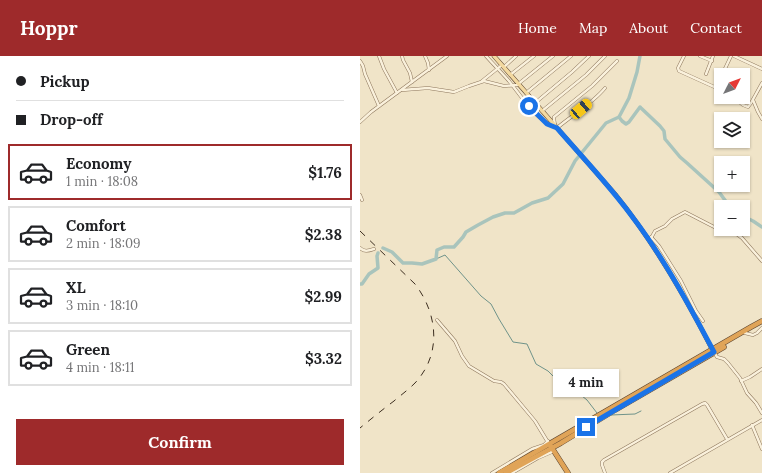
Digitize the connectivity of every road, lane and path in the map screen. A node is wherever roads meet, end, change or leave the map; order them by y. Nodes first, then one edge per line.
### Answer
1 (379, 56) edge
2 (402, 56) edge
3 (425, 56) edge
4 (447, 56) edge
5 (486, 56) edge
6 (494, 56) edge
7 (516, 56) edge
8 (534, 56) edge
9 (553, 56) edge
10 (571, 56) edge
11 (589, 56) edge
12 (605, 56) edge
13 (684, 56) edge
14 (700, 56) edge
15 (713, 56) edge
16 (731, 56) edge
17 (734, 56) edge
18 (617, 60) dead end
19 (360, 61) edge
20 (712, 61) junction
21 (503, 66) junction
22 (725, 68) edge
23 (498, 69) junction
24 (762, 69) edge
25 (429, 70) junction
26 (706, 74) dead end
27 (510, 75) junction
28 (412, 82) junction
29 (481, 82) junction
30 (762, 83) edge
31 (518, 84) junction
32 (512, 85) junction
33 (714, 87) edge
34 (605, 88) dead end
35 (402, 90) junction
36 (397, 93) junction
37 (526, 93) junction
38 (753, 99) junction
39 (534, 103) junction
40 (743, 104) edge
41 (379, 106) junction
42 (542, 111) junction
43 (360, 114) edge
44 (363, 119) junction
45 (762, 119) edge
46 (360, 122) edge
47 (557, 128) junction
48 (360, 195) edge
49 (362, 200) dead end
50 (651, 238) junction
51 (360, 248) edge
52 (374, 249) dead end
53 (762, 261) edge
54 (762, 318) edge
55 (437, 320) dead end
56 (703, 321) dead end
57 (762, 321) edge
58 (753, 326) junction
59 (762, 328) edge
60 (746, 333) junction
61 (713, 351) junction
62 (762, 369) edge
63 (741, 381) junction
64 (762, 413) edge
65 (762, 420) edge
66 (752, 426) junction
67 (727, 440) junction
68 (551, 446) junction
69 (762, 449) edge
70 (492, 473) edge
71 (498, 473) edge
72 (506, 473) edge
73 (512, 473) edge
74 (568, 473) edge
75 (605, 473) edge
76 (670, 473) edge

1 - 36 street
2 - 28 street
3 - 25 street
4 - 25 street
5 - 23 street
6 - 21 main road
7 - 21 street
8 - 27 street
9 - 31 street
10 - 37 street
11 - 39 street
12 - 42 street
13 - 33 street
14 - 20 street
15 - 20 street
16 - 22 street
17 - 24 street
18 - 47 street
19 - 41 street
20 - 26 street
21 - 23 street
21 - 27 main road
23 - 29 street
23 - 32 street
25 - 28 street
27 - 31 main road
28 - 35 street
29 - 32 street
29 - 35 street
30 - 38 street
31 - 32 street
31 - 37 main road
32 - 47 street
34 - 47 street
35 - 36 street
36 - 41 street
37 - 39 main road
38 - 40 street
38 - 45 street
39 - 42 main road
41 - 44 street
42 - 47 main road
43 - 44 street
44 - 46 street
47 - 50 main road
48 - 49 street
50 - 53 street
50 - 56 street
50 - 61 main road
51 - 52 street
54 - 58 street
55 - 68 street
57 - 58 highway
58 - 60 highway
58 - 61 highway
59 - 60 street
60 - 61 highway
61 - 63 street
61 - 68 highway
62 - 63 street
63 - 64 street
65 - 66 street
66 - 67 street
66 - 69 street
67 - 75 street
67 - 76 street
68 - 70 street
68 - 71 highway
68 - 72 highway
68 - 73 street
68 - 74 highway

